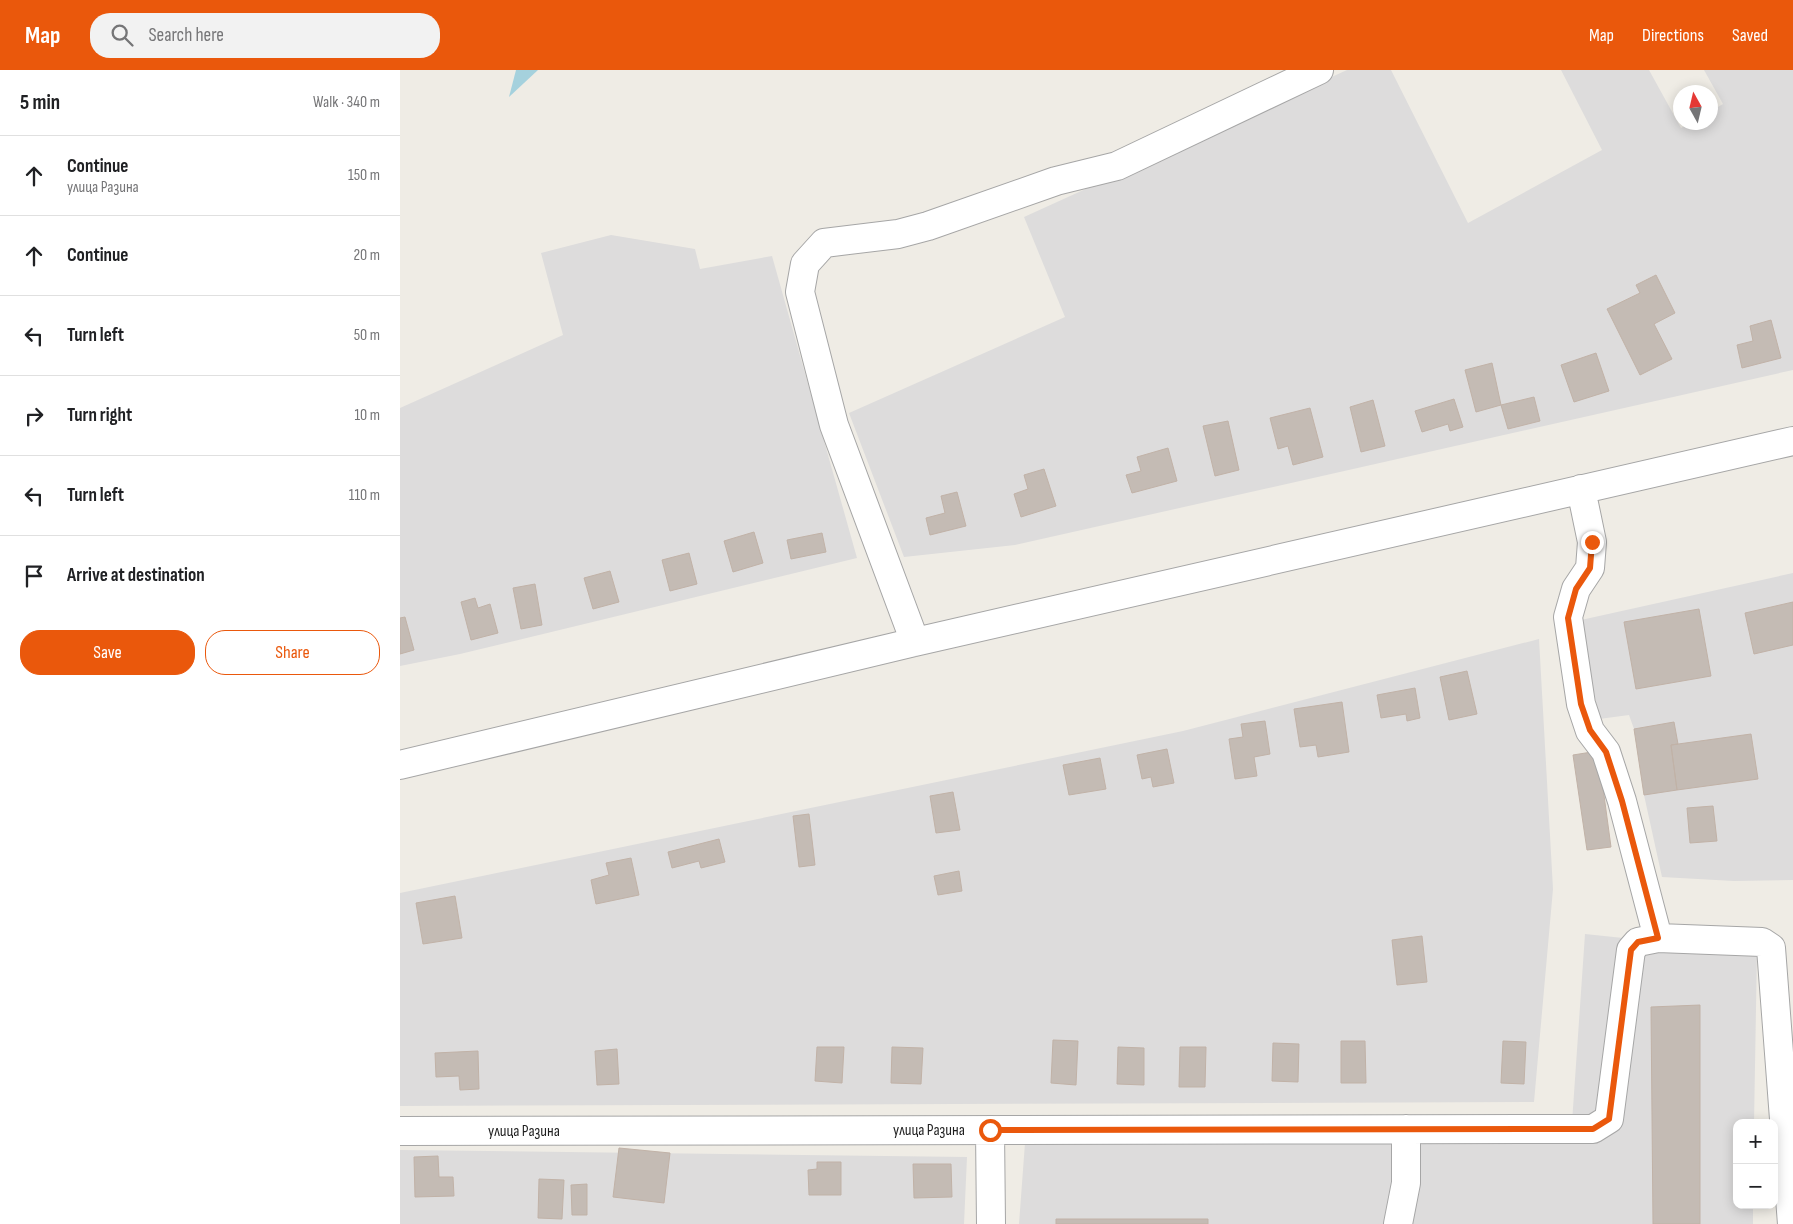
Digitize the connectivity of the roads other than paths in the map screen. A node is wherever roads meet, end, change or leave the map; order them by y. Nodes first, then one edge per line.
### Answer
1 (1319, 70) edge
2 (1793, 441) edge
3 (1582, 489) junction
4 (915, 642) junction
5 (400, 765) edge
6 (1658, 938) junction
7 (1406, 1129) junction
8 (990, 1130) junction
9 (400, 1131) edge
10 (991, 1224) edge
11 (1398, 1224) edge
12 (1792, 1224) edge

1 - 4 street
2 - 3 street
3 - 4 street
3 - 6 street
4 - 5 street
6 - 7 street, улица Разина
6 - 12 street
7 - 8 street, улица Разина
7 - 11 street
8 - 9 street, улица Разина
8 - 10 street

